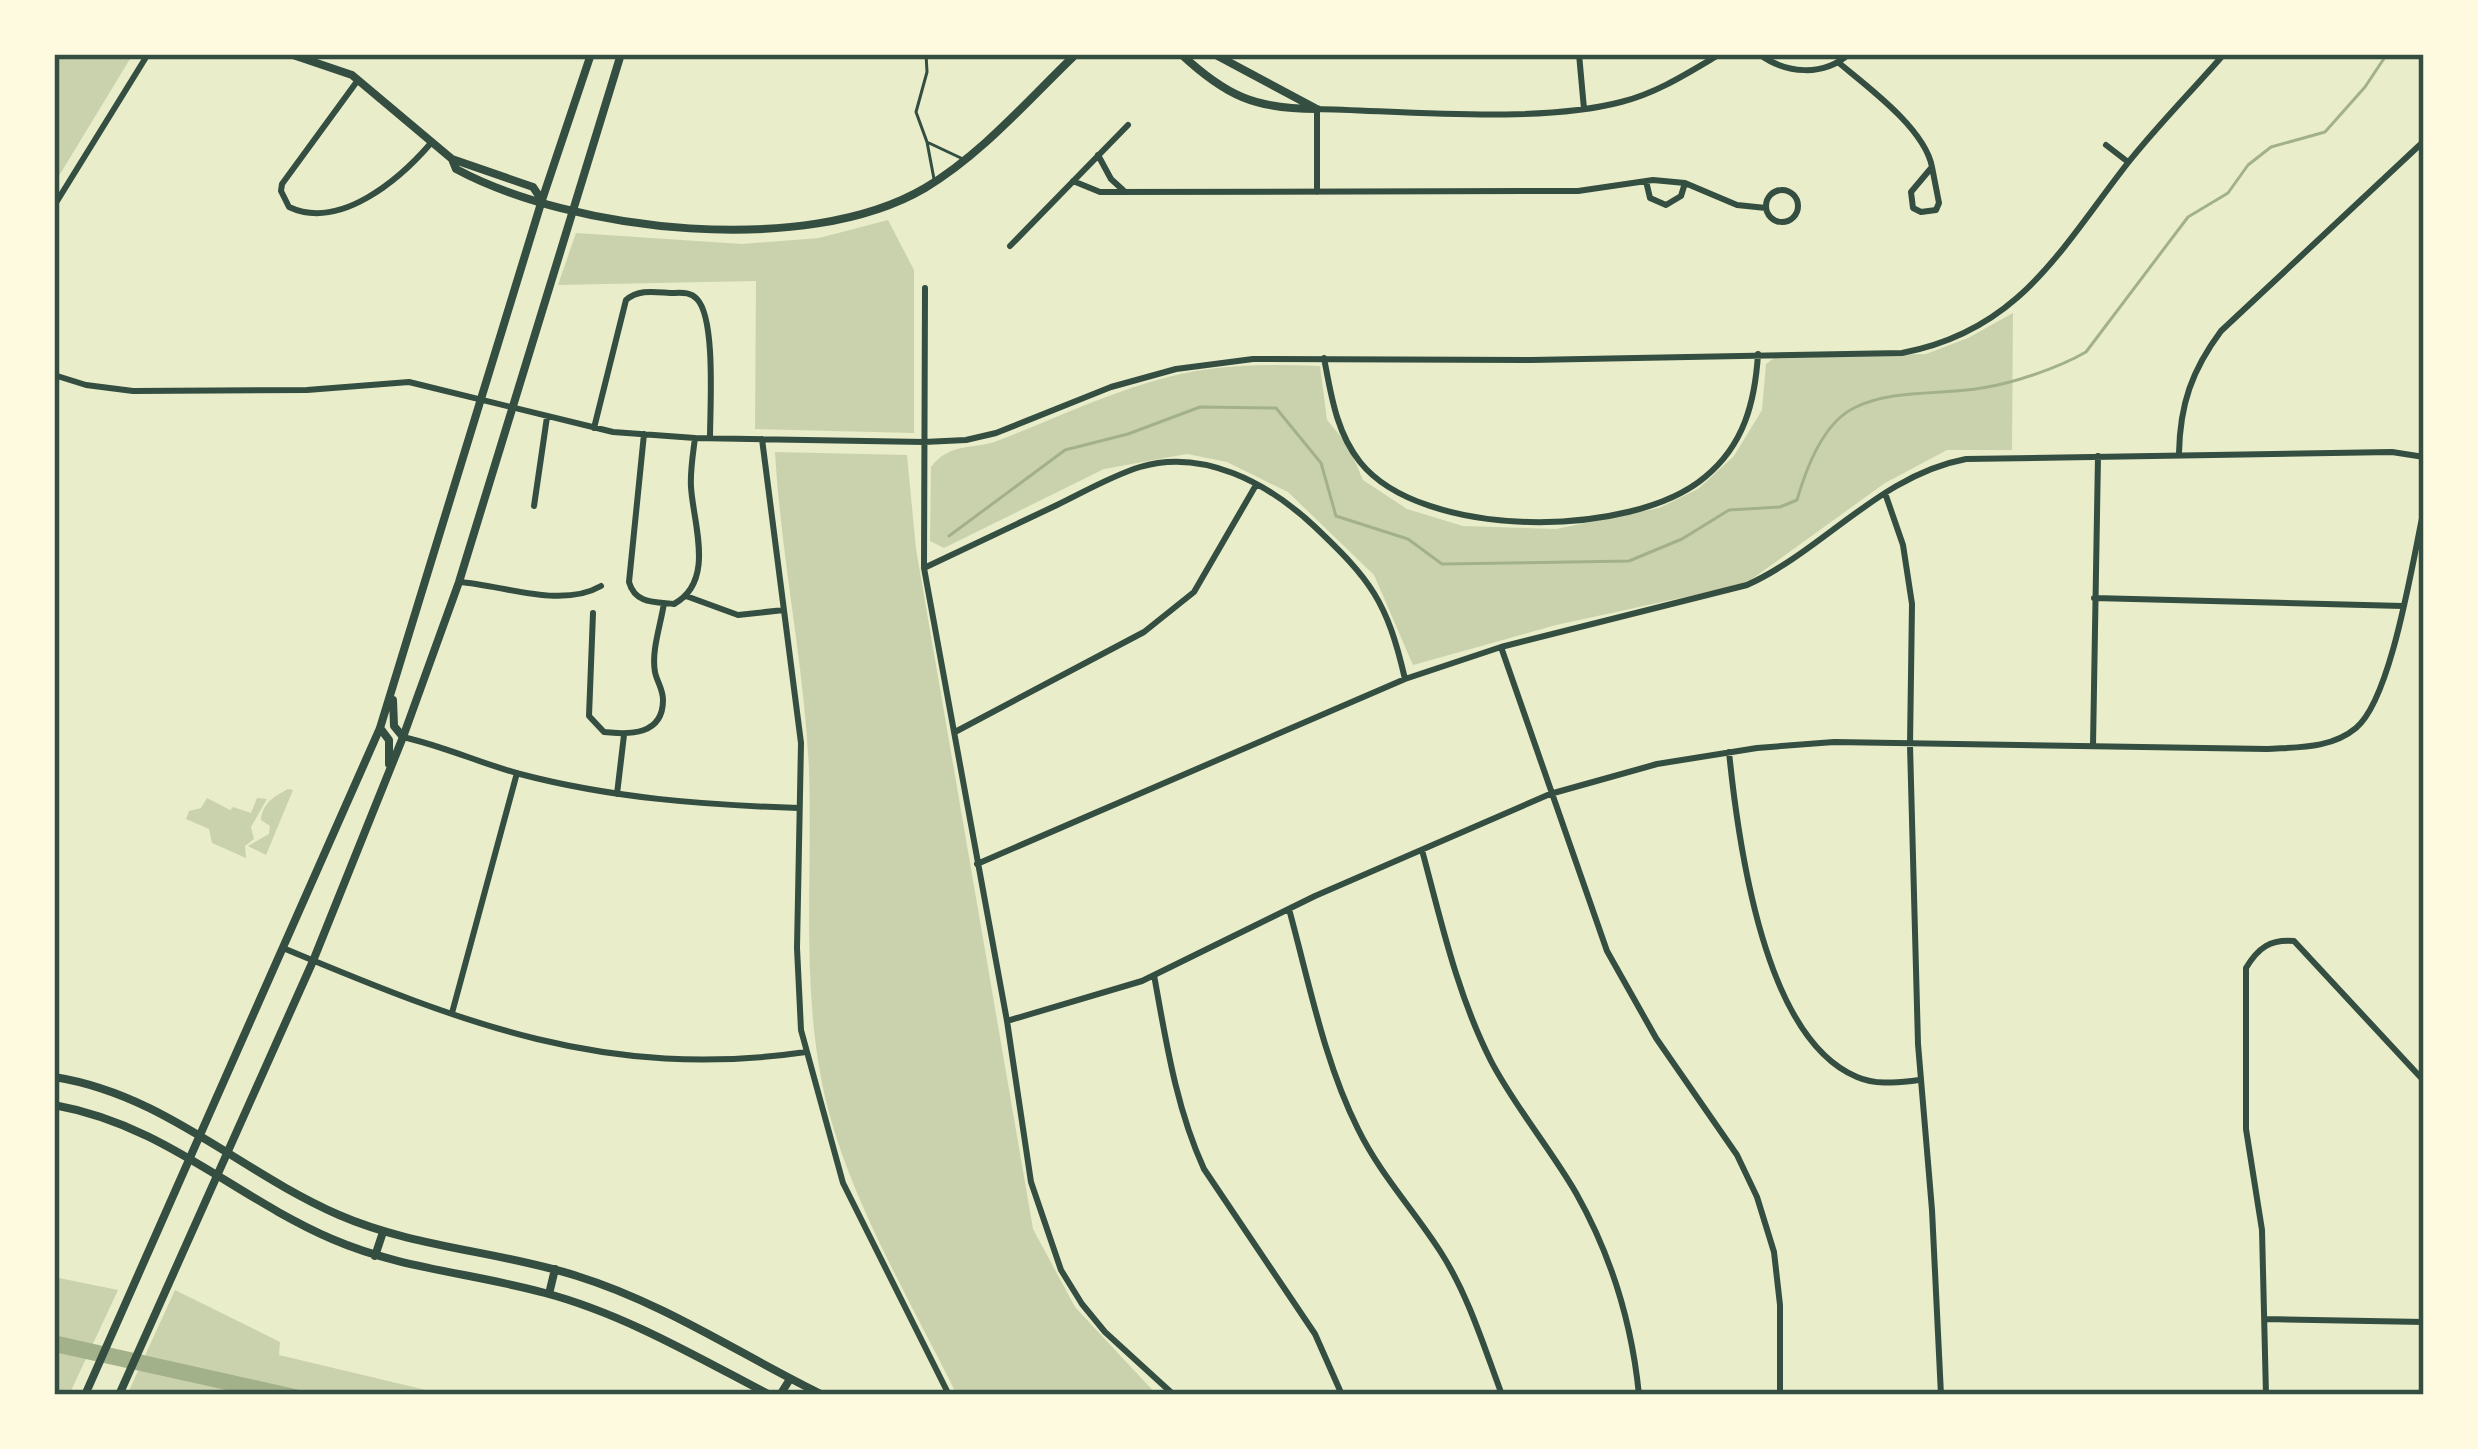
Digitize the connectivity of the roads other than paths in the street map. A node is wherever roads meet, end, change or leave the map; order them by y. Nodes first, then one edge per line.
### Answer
1 (148, 54) edge
2 (290, 54) edge
3 (591, 54) edge
4 (621, 54) edge
5 (926, 54) edge
6 (1180, 54) edge
7 (1214, 54) edge
8 (1579, 54) edge
9 (1720, 54) edge
10 (1759, 54) edge
11 (1849, 54) edge
12 (2224, 54) edge
13 (1071, 56) edge
14 (1839, 63) junction
15 (358, 80) junction
16 (1317, 109) junction
17 (1584, 109) junction
18 (1128, 125) dead end
19 (2424, 141) edge
20 (927, 142) junction
21 (431, 143) junction
22 (2106, 145) dead end
23 (1099, 155) junction
24 (452, 158) junction
25 (965, 159) junction
26 (2128, 162) junction
27 (1932, 167) junction
28 (934, 182) junction
29 (1073, 182) junction
30 (1646, 182) junction
31 (1685, 183) junction
32 (1126, 192) junction
33 (1317, 192) junction
34 (542, 200) junction
35 (54, 206) edge
36 (1766, 208) junction
37 (572, 210) junction
38 (1010, 246) dead end
39 (925, 288) dead end
40 (1758, 354) junction
41 (1324, 358) junction
42 (54, 375) edge
43 (483, 398) junction
44 (511, 406) junction
45 (547, 417) junction
46 (594, 428) junction
47 (644, 434) junction
48 (695, 438) junction
49 (710, 438) junction
50 (763, 439) junction
51 (924, 442) junction
52 (2179, 454) junction
53 (2098, 456) junction
54 (2424, 457) edge
55 (1256, 484) junction
56 (1885, 493) junction
57 (534, 506) dead end
58 (2424, 509) edge
59 (924, 568) junction
60 (459, 583) junction
61 (601, 586) dead end
62 (686, 596) junction
63 (2094, 598) junction
64 (664, 603) junction
65 (2403, 606) junction
66 (784, 610) junction
67 (593, 613) dead end
68 (1501, 647) junction
69 (1405, 679) junction
70 (394, 686) junction
71 (380, 728) junction
72 (955, 732) junction
73 (624, 735) junction
74 (403, 737) junction
75 (1910, 746) junction
76 (2093, 746) junction
77 (1729, 752) junction
78 (388, 772) junction
79 (517, 773) junction
80 (617, 794) junction
81 (1550, 794) junction
82 (799, 808) junction
83 (1422, 850) junction
84 (977, 864) junction
85 (1289, 909) junction
86 (283, 948) junction
87 (313, 961) junction
88 (1154, 975) junction
89 (452, 1013) junction
90 (1007, 1022) junction
91 (806, 1052) junction
92 (54, 1077) edge
93 (1922, 1080) junction
94 (2424, 1082) edge
95 (54, 1105) edge
96 (201, 1134) junction
97 (228, 1150) junction
98 (190, 1158) junction
99 (217, 1174) junction
100 (383, 1232) junction
101 (375, 1256) junction
102 (555, 1269) junction
103 (549, 1294) junction
104 (2266, 1319) junction
105 (2424, 1322) edge
106 (790, 1379) junction
107 (120, 1393) edge
108 (85, 1395) edge
109 (770, 1395) edge
110 (780, 1395) edge
111 (823, 1395) edge
112 (949, 1395) edge
113 (1174, 1395) edge
114 (1342, 1395) edge
115 (1502, 1395) edge
116 (1639, 1395) edge
117 (1780, 1395) edge
118 (1941, 1395) edge
119 (2266, 1395) edge

1 - 35 street
2 - 15 main road
3 - 34 main road
4 - 37 main road
5 - 20 lane
6 - 16 main road
7 - 16 main road
8 - 17 street
9 - 17 street
10 - 14 street
11 - 14 street
12 - 26 street
13 - 25 main road
14 - 27 street
15 - 21 main road
15 - 21 street
16 - 17 street
16 - 33 street
18 - 23 street
19 - 52 street
20 - 25 lane
20 - 28 lane
21 - 24 main road
22 - 26 street
23 - 29 street
23 - 32 street
24 - 34 main road
24 - 34 main road
25 - 28 main road
26 - 40 street
27 - 27 street
28 - 37 main road
29 - 32 street
29 - 38 street
30 - 31 street
30 - 31 street
30 - 33 street
31 - 36 street
32 - 33 street
34 - 37 main road
34 - 43 main road
36 - 36 street
37 - 44 main road
39 - 51 street
40 - 41 street
40 - 41 street
41 - 51 street
42 - 43 street
43 - 44 street
43 - 70 main road
44 - 45 street
44 - 60 main road
45 - 46 street
45 - 57 street
46 - 47 street
46 - 49 street
47 - 48 street
47 - 64 street
48 - 49 street
48 - 62 street
49 - 50 street
50 - 51 street
50 - 66 street
51 - 59 street
52 - 53 street
52 - 54 street
53 - 56 street
53 - 63 street
55 - 59 street
55 - 69 street
55 - 72 street
56 - 68 street
56 - 75 street
58 - 65 street
59 - 72 street
60 - 61 street
60 - 74 main road
62 - 64 street
62 - 66 street
63 - 65 street
63 - 76 street
64 - 73 street
65 - 76 street
66 - 82 street
67 - 73 street
68 - 69 street
68 - 81 street
69 - 84 street
70 - 71 main road
70 - 74 main road
71 - 78 main road
71 - 86 main road
72 - 84 street
73 - 80 street
74 - 78 main road
74 - 79 street
75 - 76 street
75 - 77 street
75 - 93 street
77 - 81 street
77 - 93 street
78 - 87 main road
79 - 80 street
79 - 89 street
80 - 82 street
81 - 83 street
81 - 117 street
82 - 91 street
83 - 85 street
83 - 116 street
84 - 90 street
85 - 88 street
85 - 115 street
86 - 87 street
86 - 96 main road
87 - 89 street
87 - 97 main road
88 - 90 street
88 - 114 street
89 - 91 street
90 - 113 street
91 - 112 street
92 - 96 main road
93 - 118 street
94 - 104 street
95 - 98 main road
96 - 97 main road
96 - 98 main road
97 - 99 main road
97 - 100 main road
98 - 99 main road
98 - 108 main road
99 - 101 main road
99 - 107 main road
100 - 101 main road
100 - 102 main road
101 - 103 main road
102 - 103 main road
102 - 106 main road
103 - 109 main road
104 - 105 street
104 - 119 street
106 - 110 main road
106 - 111 main road

